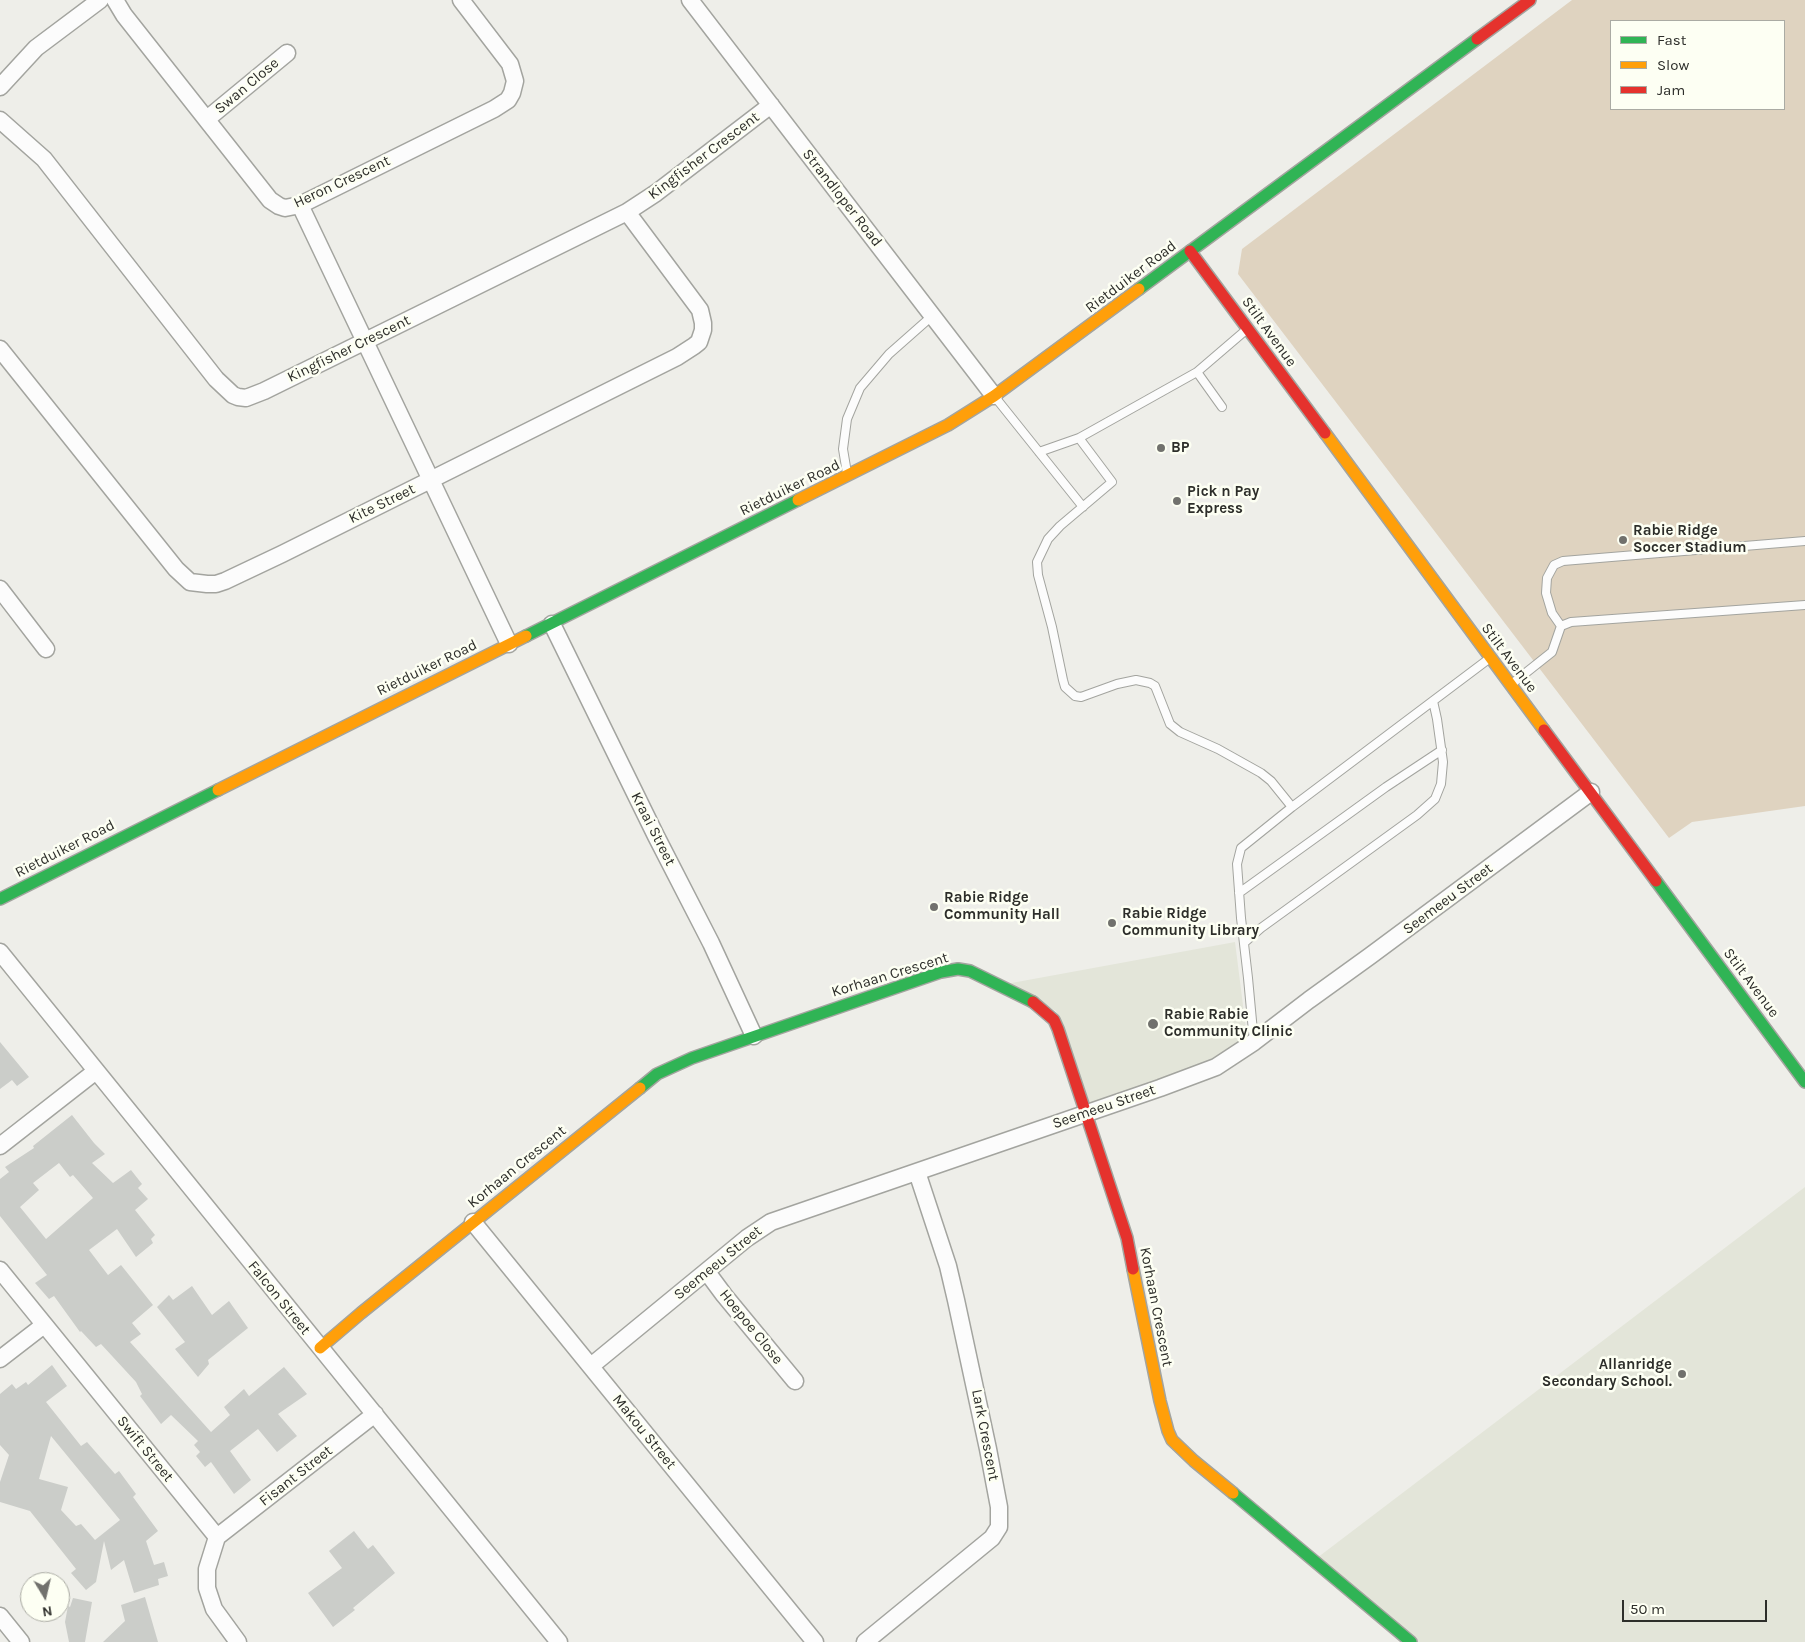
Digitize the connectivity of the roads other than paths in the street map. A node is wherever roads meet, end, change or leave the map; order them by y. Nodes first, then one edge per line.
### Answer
1 (100, 0) edge
2 (115, 0) edge
3 (462, 0) edge
4 (690, 0) edge
5 (1530, 0) edge
6 (287, 53) dead end
7 (0, 87) edge
8 (771, 106) junction
9 (207, 119) junction
10 (0, 120) edge
11 (300, 205) junction
12 (627, 212) junction
13 (1190, 251) junction
14 (932, 316) junction
15 (1248, 328) junction
16 (364, 341) junction
17 (0, 349) edge
18 (1197, 372) junction
19 (994, 396) junction
20 (1222, 407) dead end
21 (1079, 438) junction
22 (1039, 452) junction
23 (847, 476) junction
24 (430, 480) junction
25 (1083, 507) junction
26 (1805, 541) edge
27 (0, 588) edge
28 (1805, 605) edge
29 (552, 624) junction
30 (1561, 626) junction
31 (509, 644) junction
32 (46, 649) dead end
33 (1490, 657) junction
34 (1511, 685) junction
35 (1433, 701) junction
36 (1442, 750) junction
37 (1590, 792) junction
38 (1292, 807) junction
39 (1239, 893) junction
40 (0, 899) edge
41 (1245, 942) junction
42 (0, 952) edge
43 (754, 1036) junction
44 (1254, 1042) junction
45 (96, 1071) junction
46 (1805, 1082) edge
47 (1087, 1113) junction
48 (0, 1146) edge
49 (917, 1172) junction
50 (473, 1222) junction
51 (0, 1270) edge
52 (707, 1272) junction
53 (44, 1325) junction
54 (320, 1348) junction
55 (0, 1359) edge
56 (591, 1366) junction
57 (795, 1381) dead end
58 (375, 1414) junction
59 (217, 1537) junction
60 (0, 1616) edge
61 (21, 1642) edge
62 (238, 1642) edge
63 (559, 1642) edge
64 (815, 1642) edge
65 (864, 1642) edge
66 (1411, 1642) edge

1 - 7 street
2 - 9 street, Heron Crescent
3 - 11 street, Heron Crescent
4 - 8 street, Strandloper Road
5 - 13 street, Rietduiker Road
6 - 9 street, Swan Close
8 - 12 street, Kingfisher Crescent
8 - 14 street, Strandloper Road
9 - 11 street, Heron Crescent
10 - 16 street, Kingfisher Crescent
11 - 16 street
12 - 16 street, Kingfisher Crescent
12 - 24 street, Kite Street
13 - 15 street, Stilt Avenue
13 - 19 street, Rietduiker Road
14 - 19 street, Strandloper Road
14 - 23 lane
15 - 18 lane
15 - 33 street, Stilt Avenue
16 - 24 street
17 - 24 street, Kite Street
18 - 20 lane
18 - 21 lane
19 - 22 lane
19 - 23 street, Rietduiker Road
21 - 22 lane
21 - 25 lane
22 - 25 lane
23 - 29 street, Rietduiker Road
24 - 31 street
25 - 38 lane
26 - 30 lane
27 - 32 street
28 - 30 lane
29 - 31 street, Rietduiker Road
29 - 43 street, Kraai Street
30 - 34 lane
31 - 40 street, Rietduiker Road
33 - 34 street, Stilt Avenue
33 - 35 lane
34 - 37 street, Stilt Avenue
35 - 36 lane
35 - 38 lane
36 - 39 lane
36 - 41 lane
37 - 44 street, Seemeeu Street
37 - 46 street, Stilt Avenue
38 - 39 lane
39 - 41 lane
41 - 44 lane
42 - 45 street, Falcon Street
43 - 47 street, Korhaan Crescent
43 - 50 street, Korhaan Crescent
44 - 47 street, Seemeeu Street
45 - 48 street
45 - 54 street, Falcon Street
47 - 49 street, Seemeeu Street
47 - 66 street, Korhaan Crescent
49 - 52 street, Seemeeu Street
49 - 65 street, Lark Crescent
50 - 54 street, Korhaan Crescent
50 - 56 street, Makou Street
51 - 53 street, Swift Street
52 - 56 street, Seemeeu Street
52 - 57 street, Hoepoe Close
53 - 55 street
53 - 59 street, Swift Street
54 - 58 street, Falcon Street
56 - 64 street, Makou Street
58 - 59 street, Fisant Street
58 - 63 street, Falcon Street
59 - 62 street
60 - 61 street

